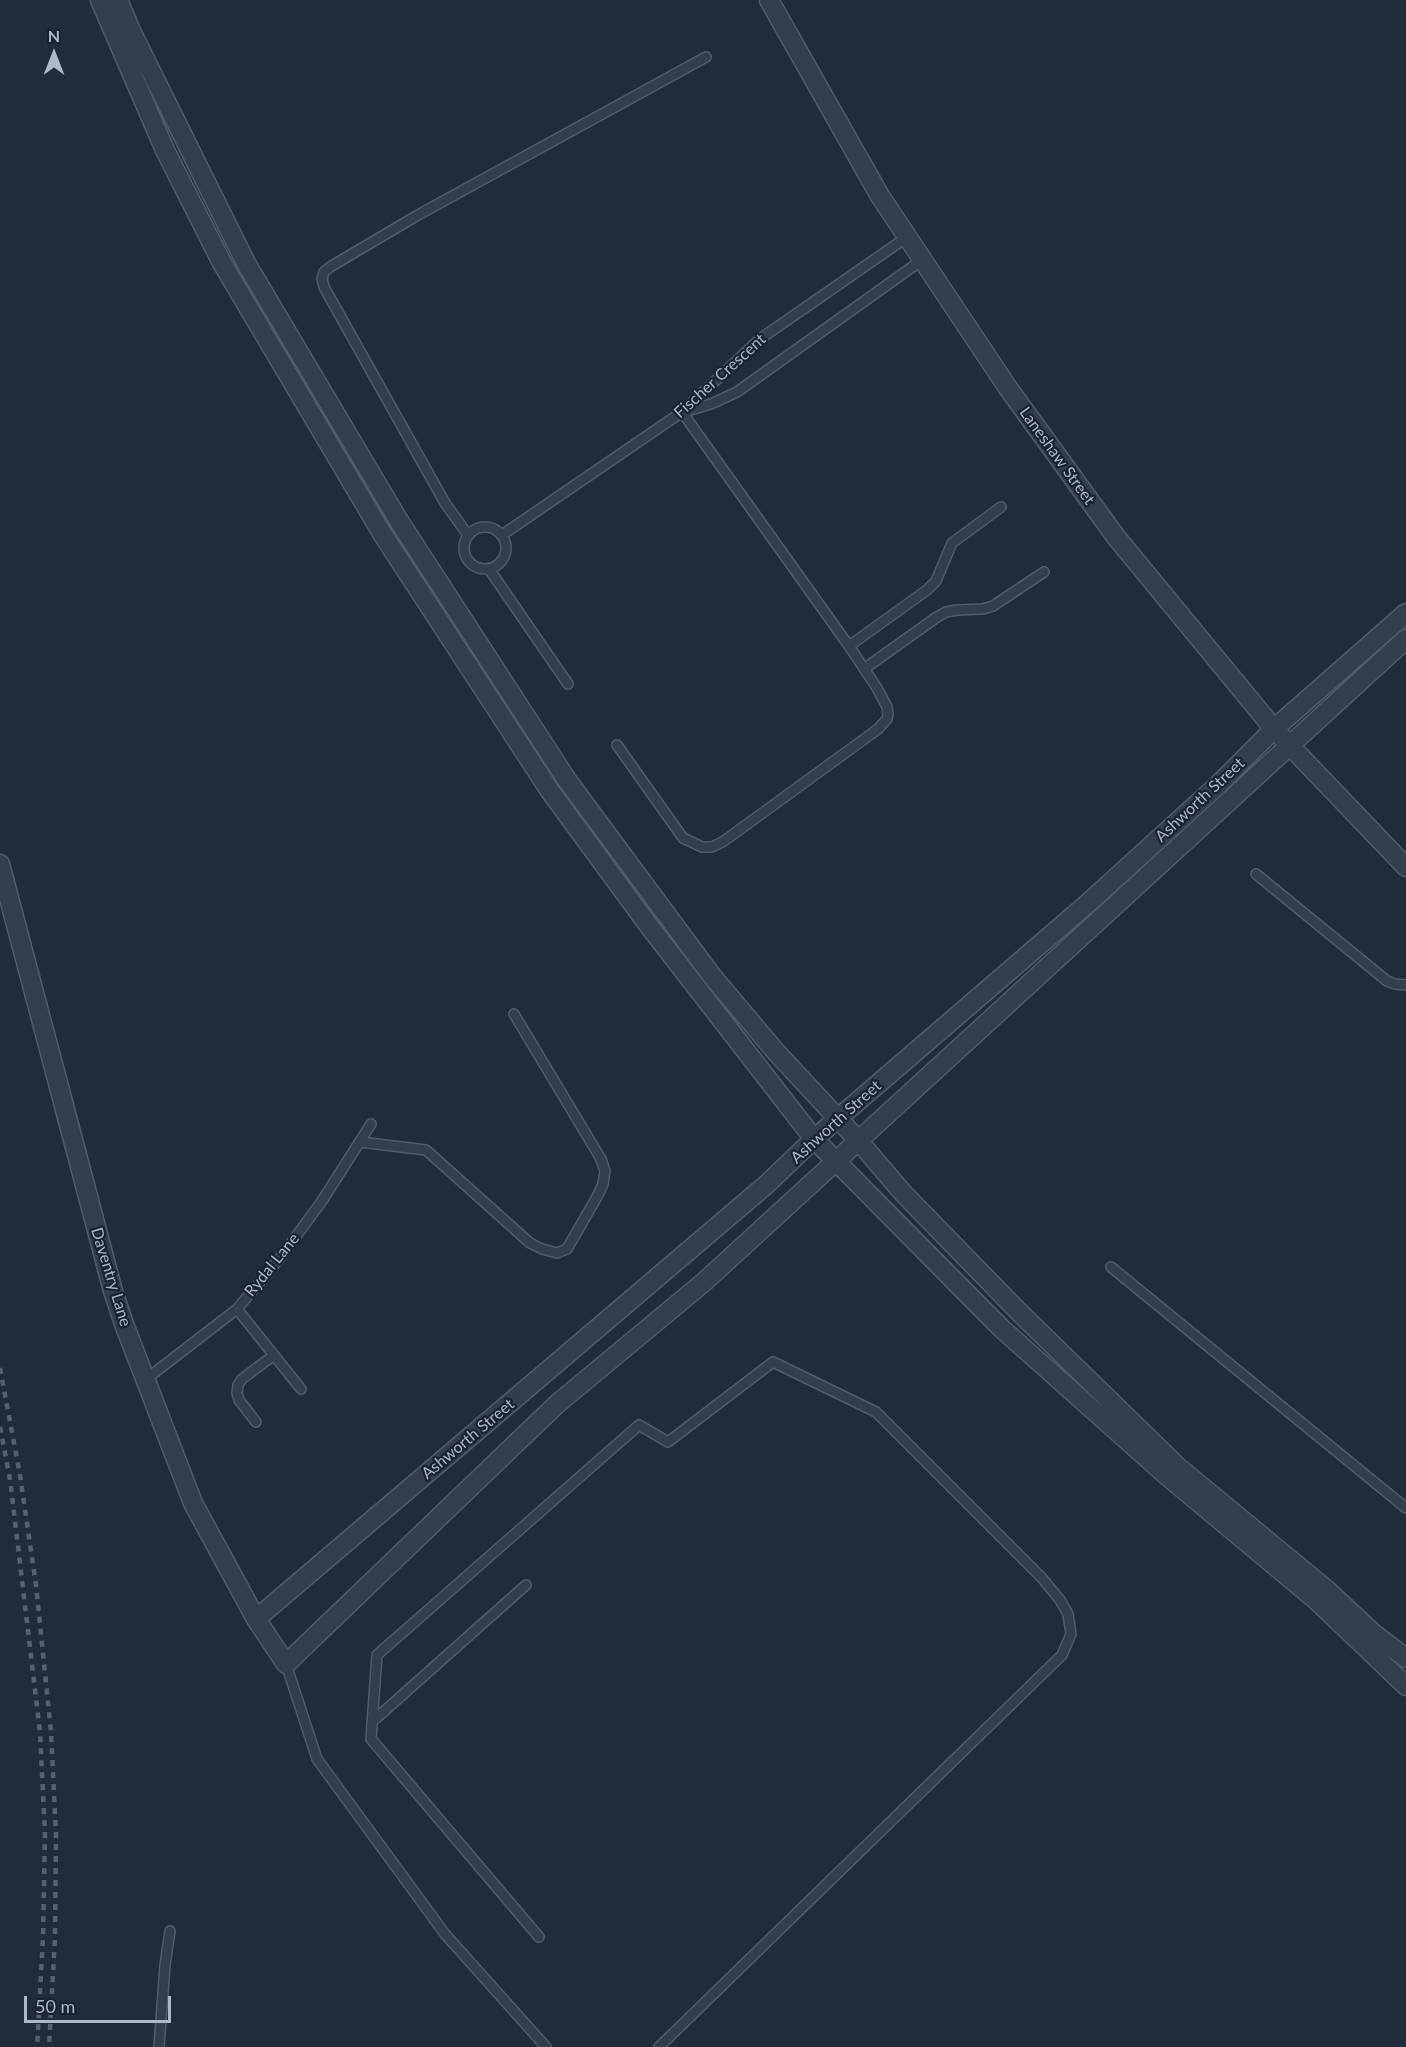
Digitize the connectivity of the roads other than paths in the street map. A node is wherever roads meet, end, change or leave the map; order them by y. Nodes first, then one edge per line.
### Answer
1 (100, 0) edge
2 (118, 0) edge
3 (769, 0) edge
4 (706, 57) dead end
5 (908, 237) junction
6 (922, 260) junction
7 (682, 412) junction
8 (1001, 507) dead end
9 (468, 535) junction
10 (502, 536) junction
11 (489, 569) junction
12 (1044, 572) dead end
13 (1406, 613) edge
14 (1406, 639) edge
15 (849, 646) junction
16 (864, 669) junction
17 (568, 684) dead end
18 (1274, 729) junction
19 (617, 746) dead end
20 (1291, 746) junction
21 (0, 864) edge
22 (1406, 867) edge
23 (1256, 874) dead end
24 (1406, 985) edge
25 (514, 1014) dead end
26 (838, 1119) junction
27 (371, 1124) dead end
28 (814, 1139) junction
29 (857, 1139) junction
30 (360, 1142) junction
31 (835, 1161) junction
32 (1111, 1267) dead end
33 (237, 1309) junction
34 (274, 1355) junction
35 (145, 1380) junction
36 (301, 1389) dead end
37 (256, 1422) dead end
38 (1406, 1508) edge
39 (526, 1585) dead end
40 (1321, 1595) junction
41 (256, 1619) junction
42 (1406, 1658) edge
43 (286, 1664) junction
44 (1406, 1686) edge
45 (372, 1722) junction
46 (170, 1931) dead end
47 (539, 1937) dead end
48 (159, 2047) edge
49 (546, 2047) edge
50 (659, 2047) edge

1 - 28 street
2 - 26 street
3 - 5 street, Laneshaw Street
4 - 9 lane
5 - 6 street, Laneshaw Street
5 - 7 lane, Fischer Crescent
6 - 7 lane
6 - 18 street, Laneshaw Street
7 - 10 lane, Fischer Crescent
7 - 15 lane
8 - 15 lane
9 - 10 lane
9 - 11 lane
10 - 11 lane
11 - 17 lane
12 - 16 lane
13 - 18 street, Ashworth Street
14 - 20 street, Ashworth Street
15 - 16 lane
16 - 19 lane
18 - 20 street, Laneshaw Street
18 - 26 street, Ashworth Street
20 - 22 street, Laneshaw Street
20 - 29 street, Ashworth Street
21 - 35 street, Daventry Lane
23 - 24 lane
25 - 30 lane
26 - 28 street, Ashworth Street
26 - 29 street
27 - 30 lane, Rydal Lane
28 - 31 street
28 - 41 street, Ashworth Street
29 - 31 street, Ashworth Street
29 - 40 street
30 - 33 lane, Rydal Lane
31 - 40 street
31 - 43 street, Ashworth Street
32 - 38 lane
33 - 34 lane
33 - 35 lane, Rydal Lane
34 - 36 lane
34 - 37 lane
35 - 41 street, Daventry Lane
39 - 45 lane
40 - 42 street
40 - 44 street
41 - 43 street, Daventry Lane
43 - 49 lane
45 - 47 lane
45 - 50 lane
46 - 48 lane

